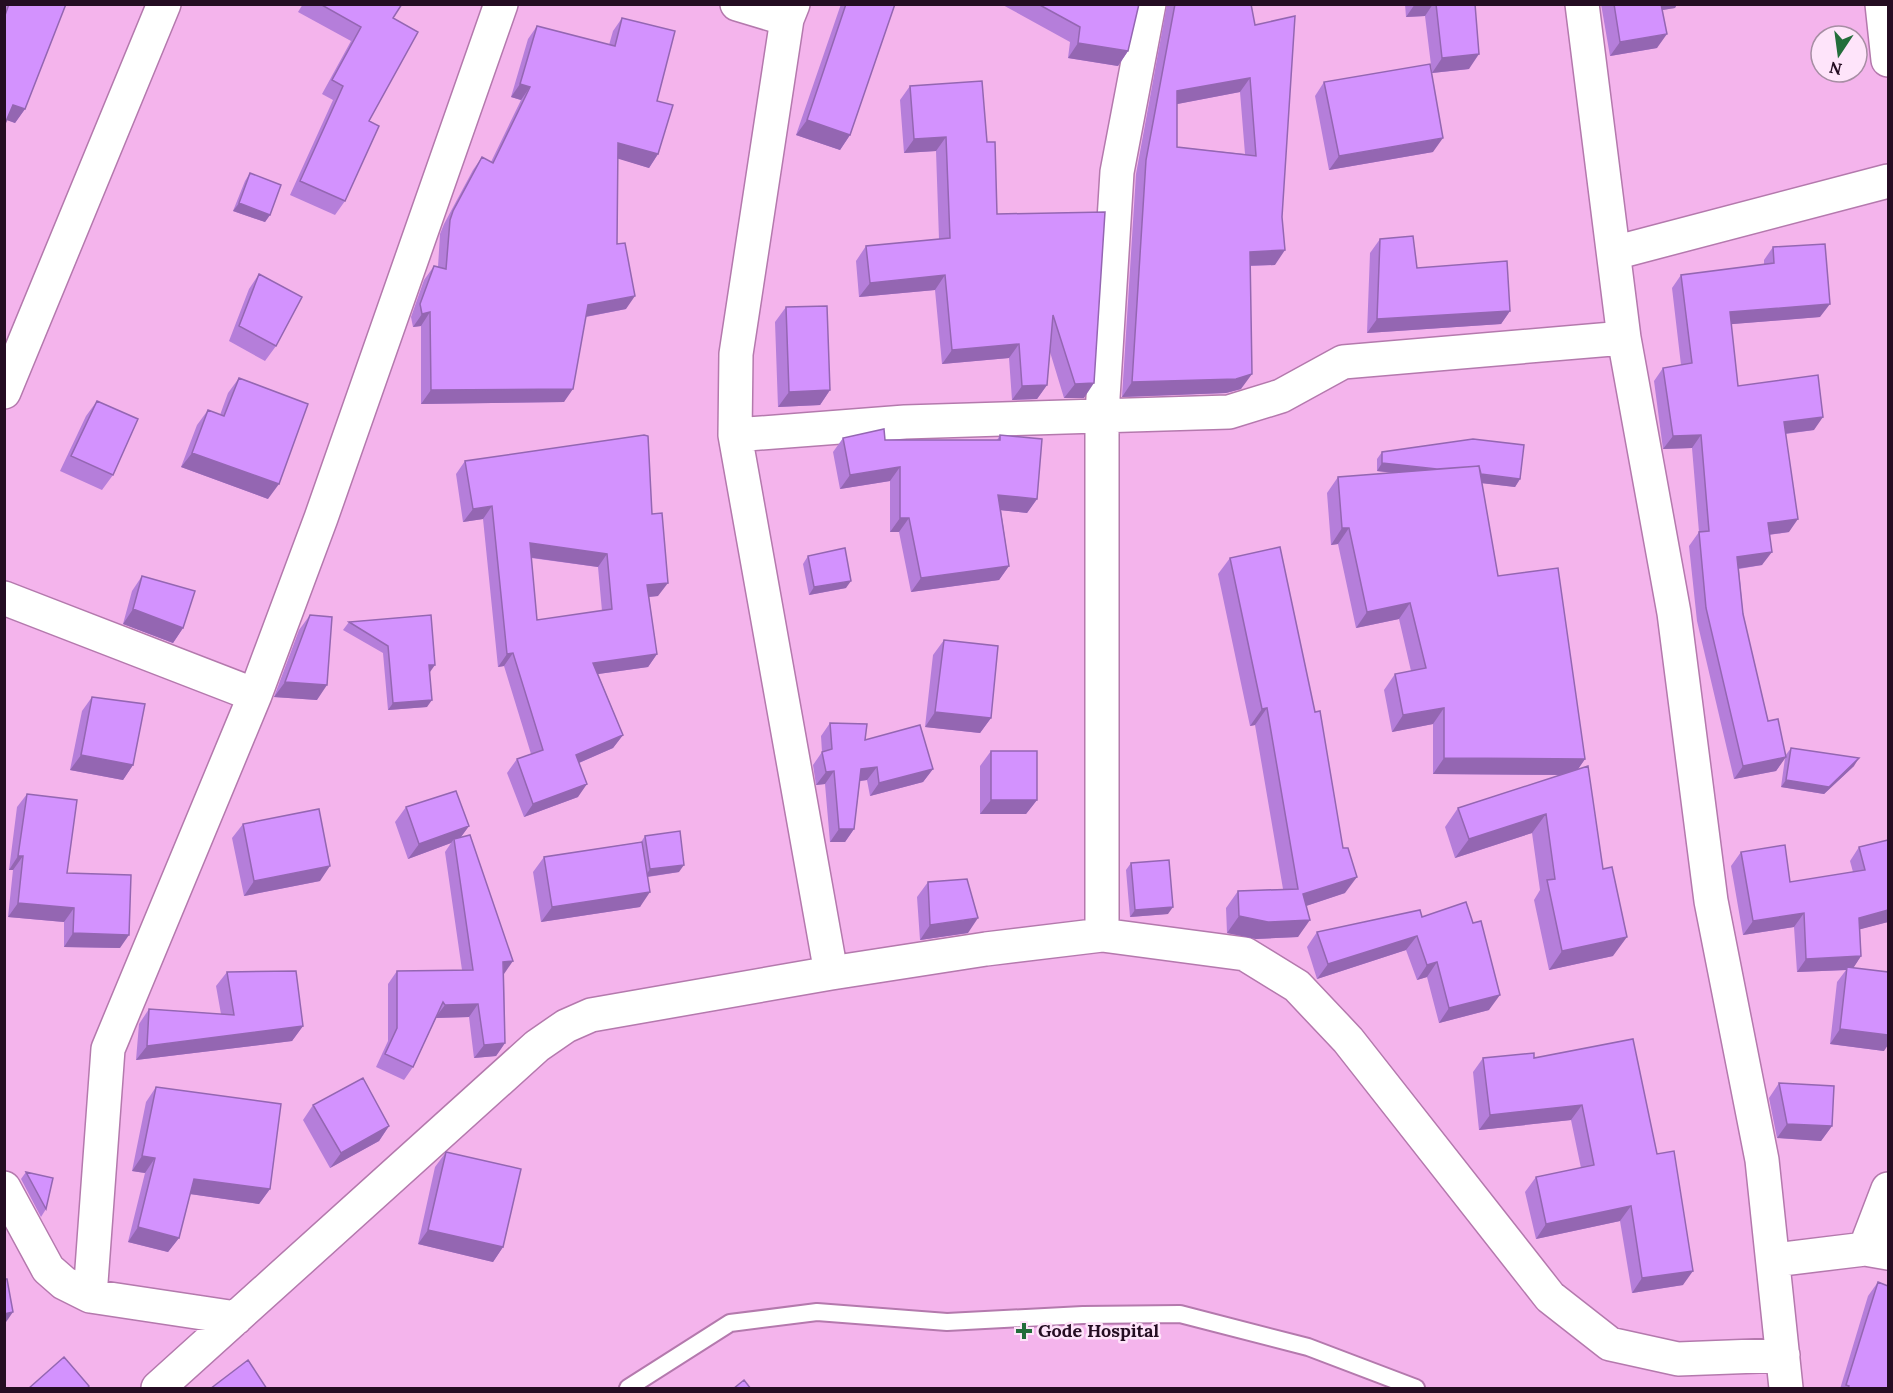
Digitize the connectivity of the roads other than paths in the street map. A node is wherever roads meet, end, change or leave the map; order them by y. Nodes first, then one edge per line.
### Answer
1 (164, 4) edge
2 (501, 4) edge
3 (737, 4) edge
4 (1149, 4) edge
5 (1582, 4) edge
6 (1882, 4) edge
7 (790, 12) edge
8 (1888, 60) edge
9 (1888, 181) edge
10 (1614, 253) junction
11 (1624, 338) junction
12 (4, 393) edge
13 (1102, 414) junction
14 (735, 435) junction
15 (4, 598) edge
16 (255, 695) junction
17 (1102, 935) junction
18 (831, 973) junction
19 (4, 1188) edge
20 (1888, 1190) edge
21 (1877, 1251) edge
22 (1774, 1260) junction
23 (90, 1296) junction
24 (236, 1318) junction
25 (1783, 1355) junction
26 (158, 1389) edge
27 (628, 1389) edge
28 (1416, 1389) edge
29 (1786, 1389) edge

1 - 12 street
2 - 16 street
3 - 7 street
4 - 13 street
5 - 10 street
6 - 8 street
7 - 14 street
9 - 10 street
10 - 11 street
11 - 13 street
11 - 22 street
13 - 14 street
13 - 17 street
14 - 18 street
15 - 16 street
16 - 23 street
17 - 18 street
17 - 25 street
18 - 24 street
19 - 23 street
20 - 21 street
21 - 22 street
22 - 25 street
23 - 24 street
24 - 26 street
25 - 29 street
27 - 28 lane

